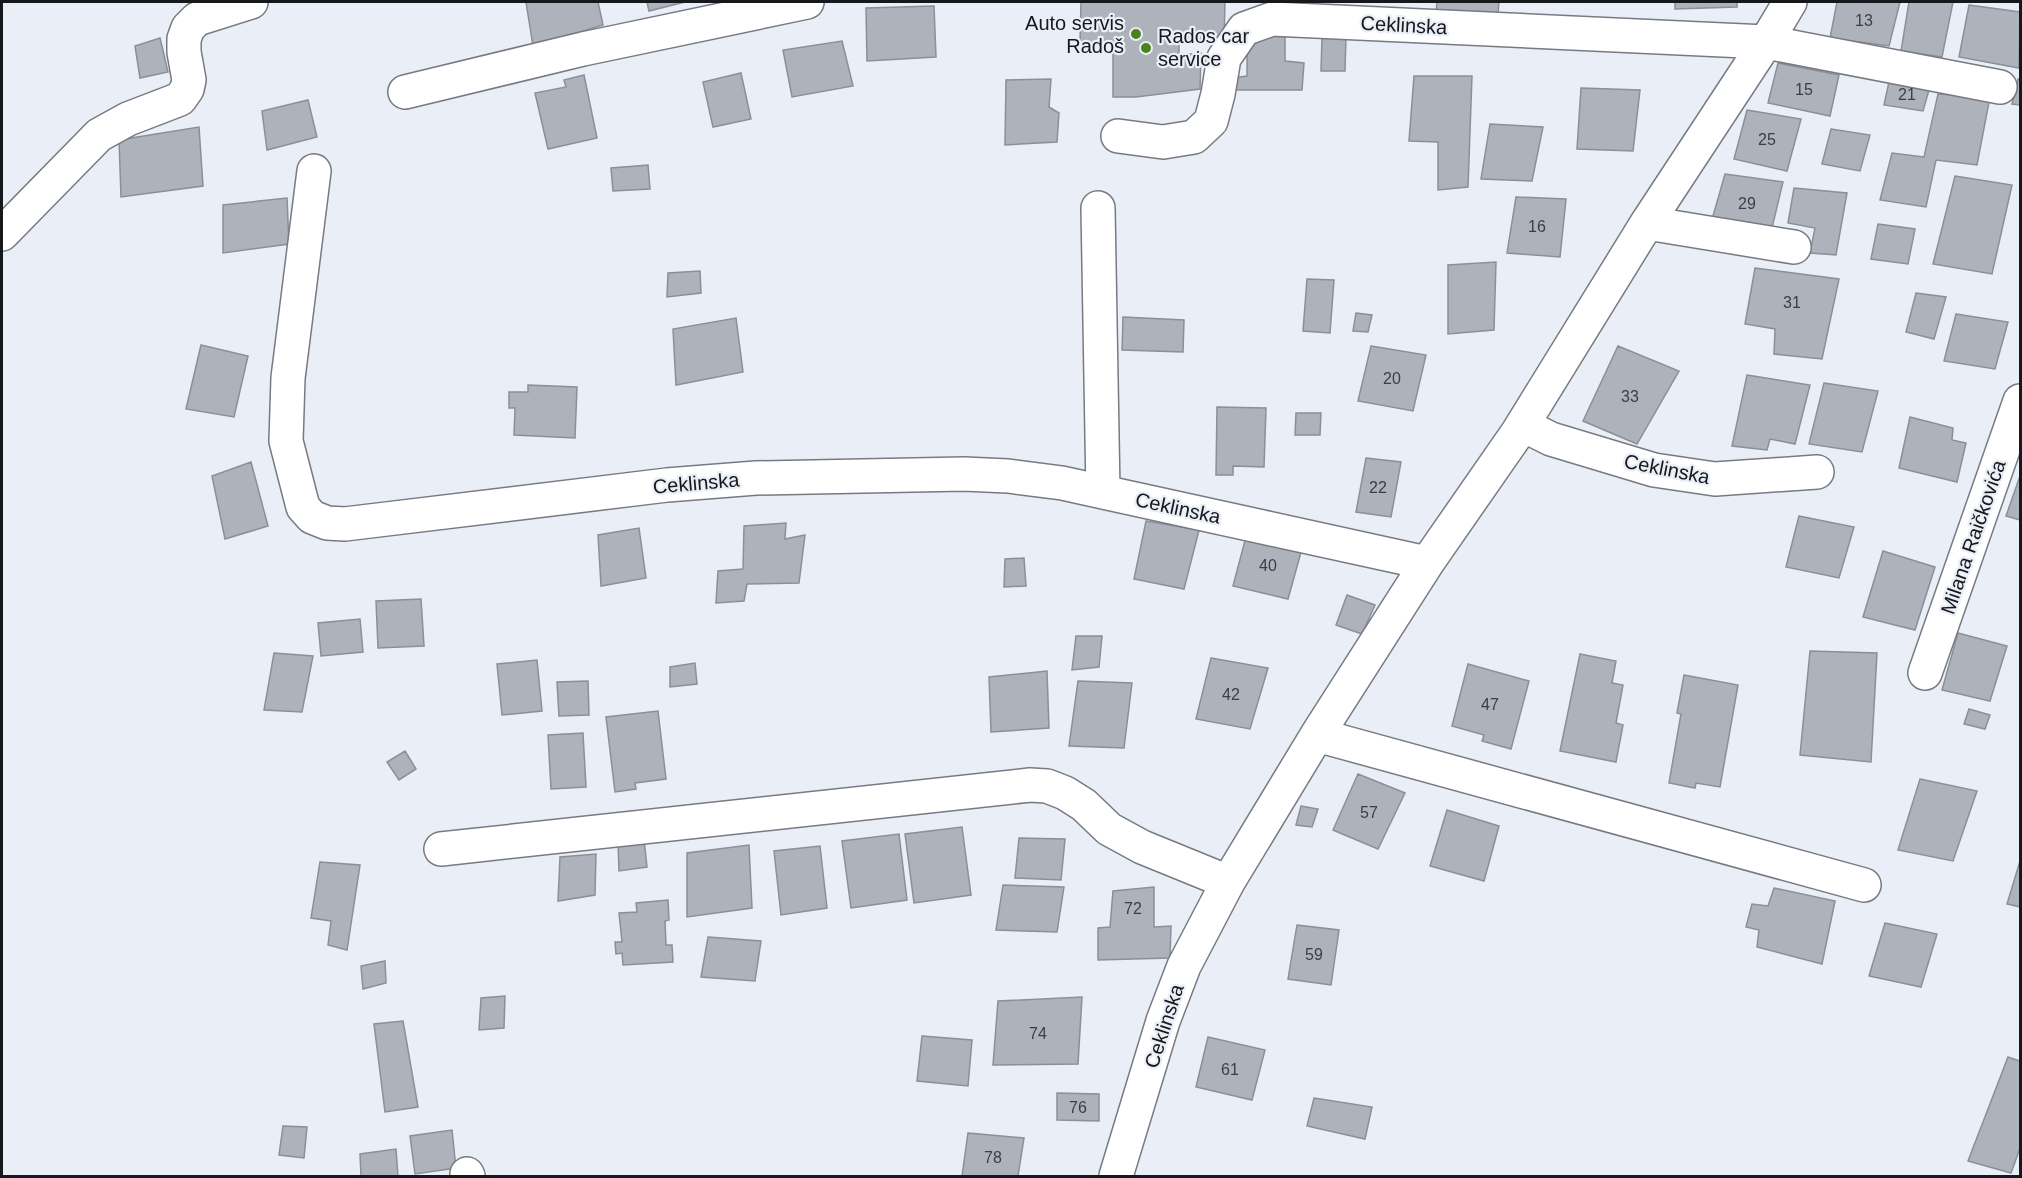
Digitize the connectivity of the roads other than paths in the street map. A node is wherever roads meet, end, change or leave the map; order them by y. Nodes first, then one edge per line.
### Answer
1 (251, 2) edge
2 (807, 2) edge
3 (1790, 2) edge
4 (1766, 42) junction
5 (2000, 87) dead end
6 (405, 92) dead end
7 (1118, 136) dead end
8 (314, 171) dead end
9 (1098, 208) dead end
10 (1647, 223) junction
11 (2, 234) edge
12 (1794, 247) dead end
13 (2020, 401) edge
14 (1523, 425) junction
15 (1817, 472) dead end
16 (1103, 492) junction
17 (1427, 563) junction
18 (1925, 673) dead end
19 (1317, 735) junction
20 (441, 849) dead end
21 (1228, 882) junction
22 (1864, 885) dead end
23 (1116, 1176) edge

1 - 11 street
2 - 6 street
3 - 4 street, Ceklinska
4 - 5 street
4 - 7 street, Ceklinska
4 - 10 street, Ceklinska
8 - 16 street, Ceklinska
9 - 16 street
10 - 12 street
10 - 14 street, Ceklinska
13 - 18 street, Milana Raičkovića
14 - 15 street, Ceklinska
14 - 17 street, Ceklinska
16 - 17 street, Ceklinska
17 - 19 street, Ceklinska
19 - 21 street, Ceklinska
19 - 22 street
20 - 21 street
21 - 23 street, Ceklinska

